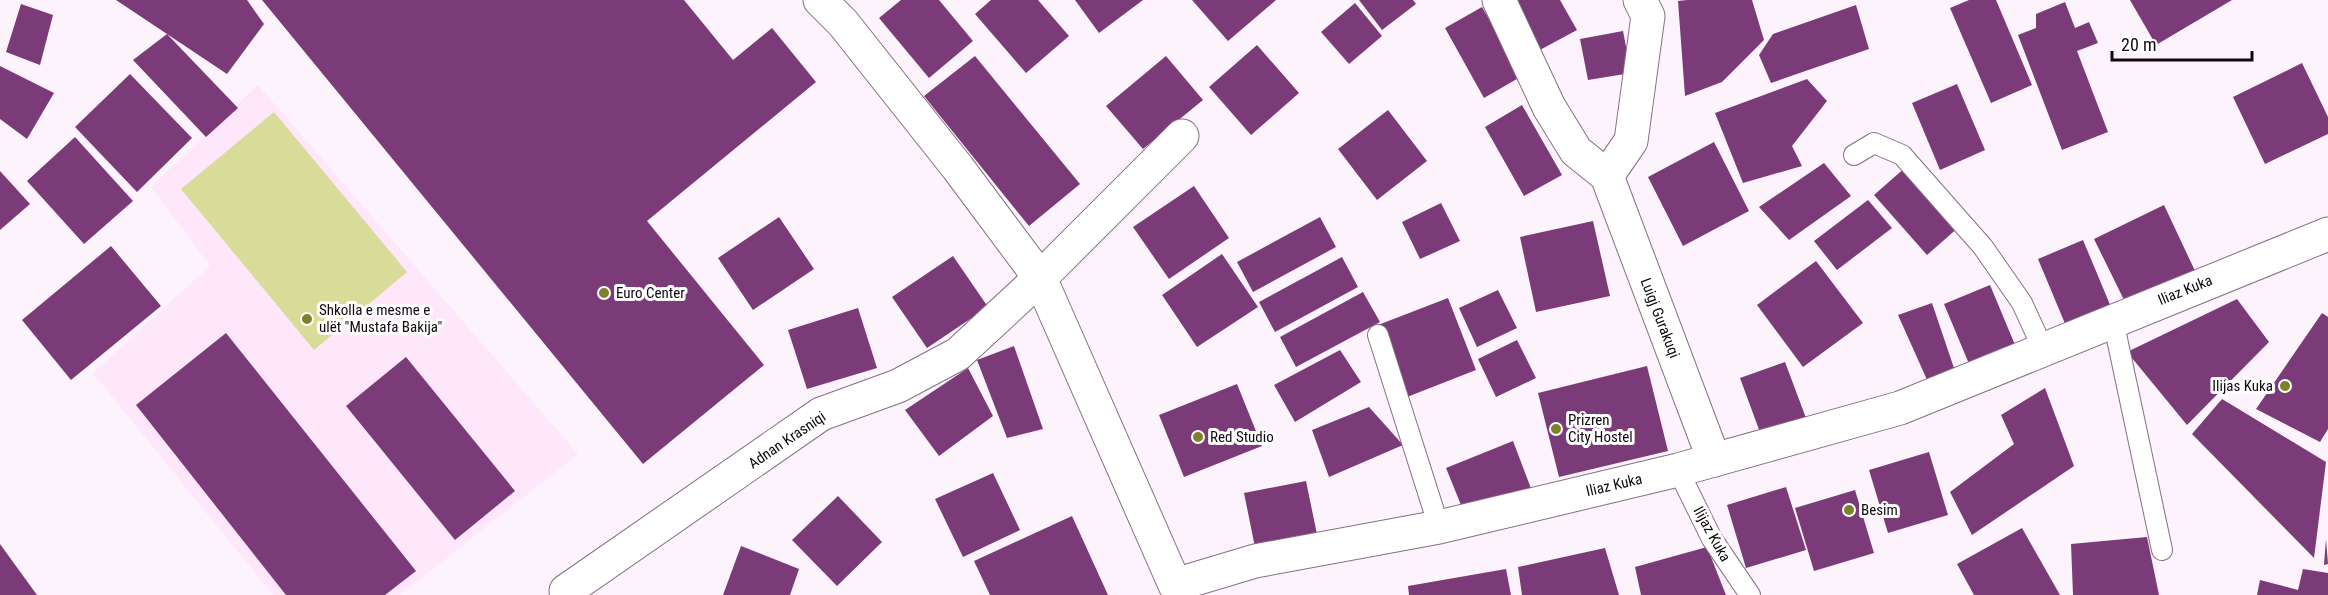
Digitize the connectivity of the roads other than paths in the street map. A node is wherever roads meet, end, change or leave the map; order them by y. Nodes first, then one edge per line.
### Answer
1 (820, 0) edge
2 (1499, 0) edge
3 (1647, 5) edge
4 (1182, 136) dead end
5 (1854, 155) dead end
6 (1607, 176) junction
7 (2328, 234) edge
8 (1040, 278) junction
9 (2113, 320) junction
10 (1378, 335) dead end
11 (2043, 349) junction
12 (1714, 460) junction
13 (1678, 470) junction
14 (1439, 527) junction
15 (2162, 550) dead end
16 (1178, 590) edge
17 (566, 591) dead end
18 (1750, 595) edge

1 - 8 street
2 - 6 street
3 - 6 street
4 - 8 street, Adnan Krasniqi
5 - 11 lane
6 - 12 street, Luigj Gurakuqi
7 - 9 street, Iliaz Kuka
8 - 16 street
8 - 17 street, Adnan Krasniqi
9 - 11 street, Iliaz Kuka
9 - 15 lane
10 - 14 lane
11 - 12 street, Iliaz Kuka
12 - 13 street, Iliaz Kuka
13 - 14 street, Iliaz Kuka
13 - 18 lane, Ilijaz Kuka
14 - 16 street, Iliaz Kuka

